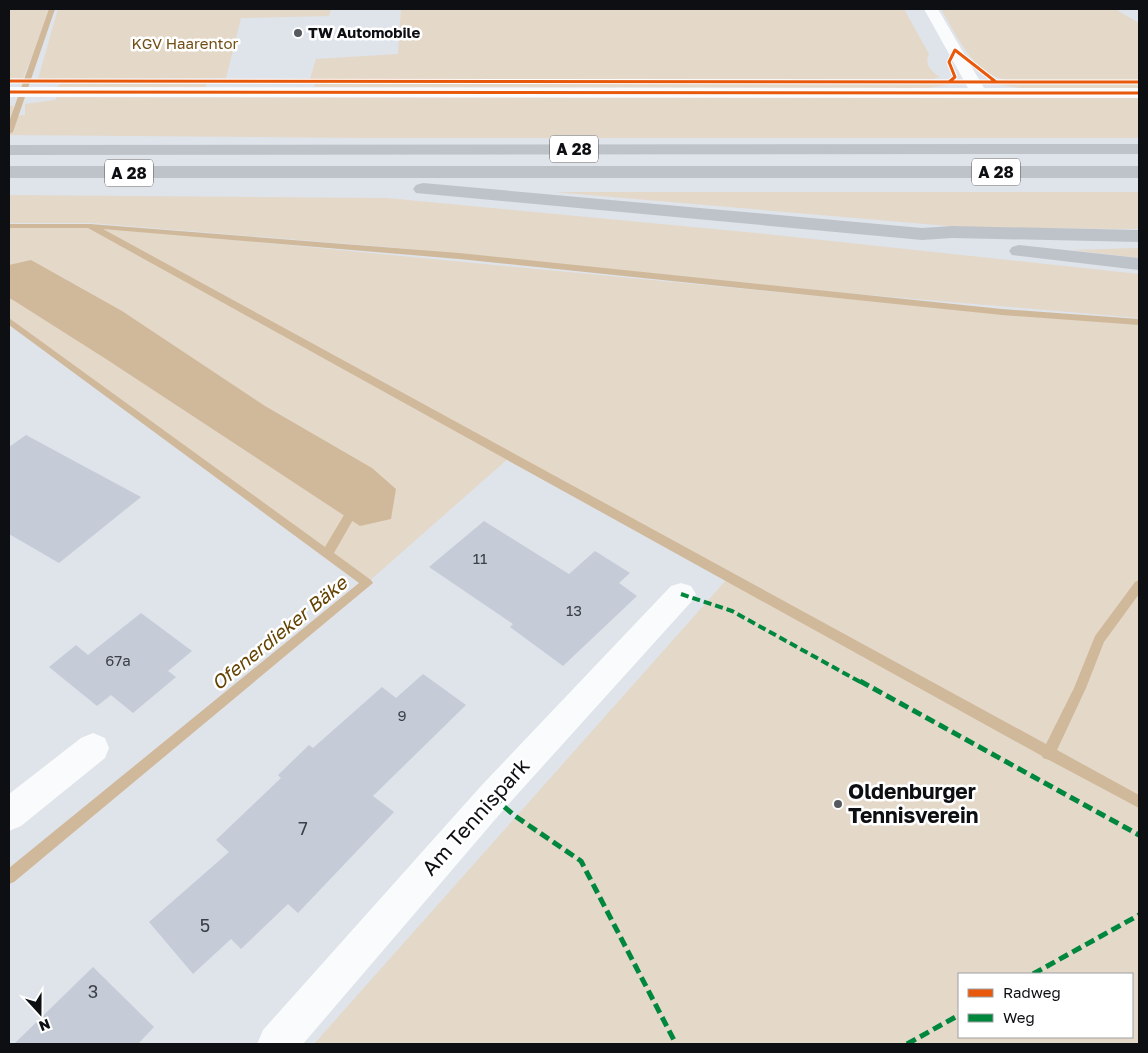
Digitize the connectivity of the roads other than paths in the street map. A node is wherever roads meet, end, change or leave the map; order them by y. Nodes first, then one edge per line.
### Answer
1 (931, 9) edge
2 (9, 92) edge
3 (979, 93) junction
4 (1139, 93) edge
5 (1139, 149) edge
6 (9, 150) edge
7 (9, 172) edge
8 (1139, 172) edge
9 (250, 173) junction
10 (922, 234) junction
11 (1139, 236) edge
12 (1139, 264) edge
13 (681, 594) dead end
14 (93, 748) dead end
15 (9, 816) edge
16 (277, 1044) edge

1 - 3 street
2 - 3 street
3 - 4 street
5 - 6 highway, A 28
7 - 9 highway, A 28
8 - 9 highway, A 28
9 - 10 highway
10 - 11 highway
10 - 12 highway
13 - 16 street, Am Tennispark
14 - 15 street

